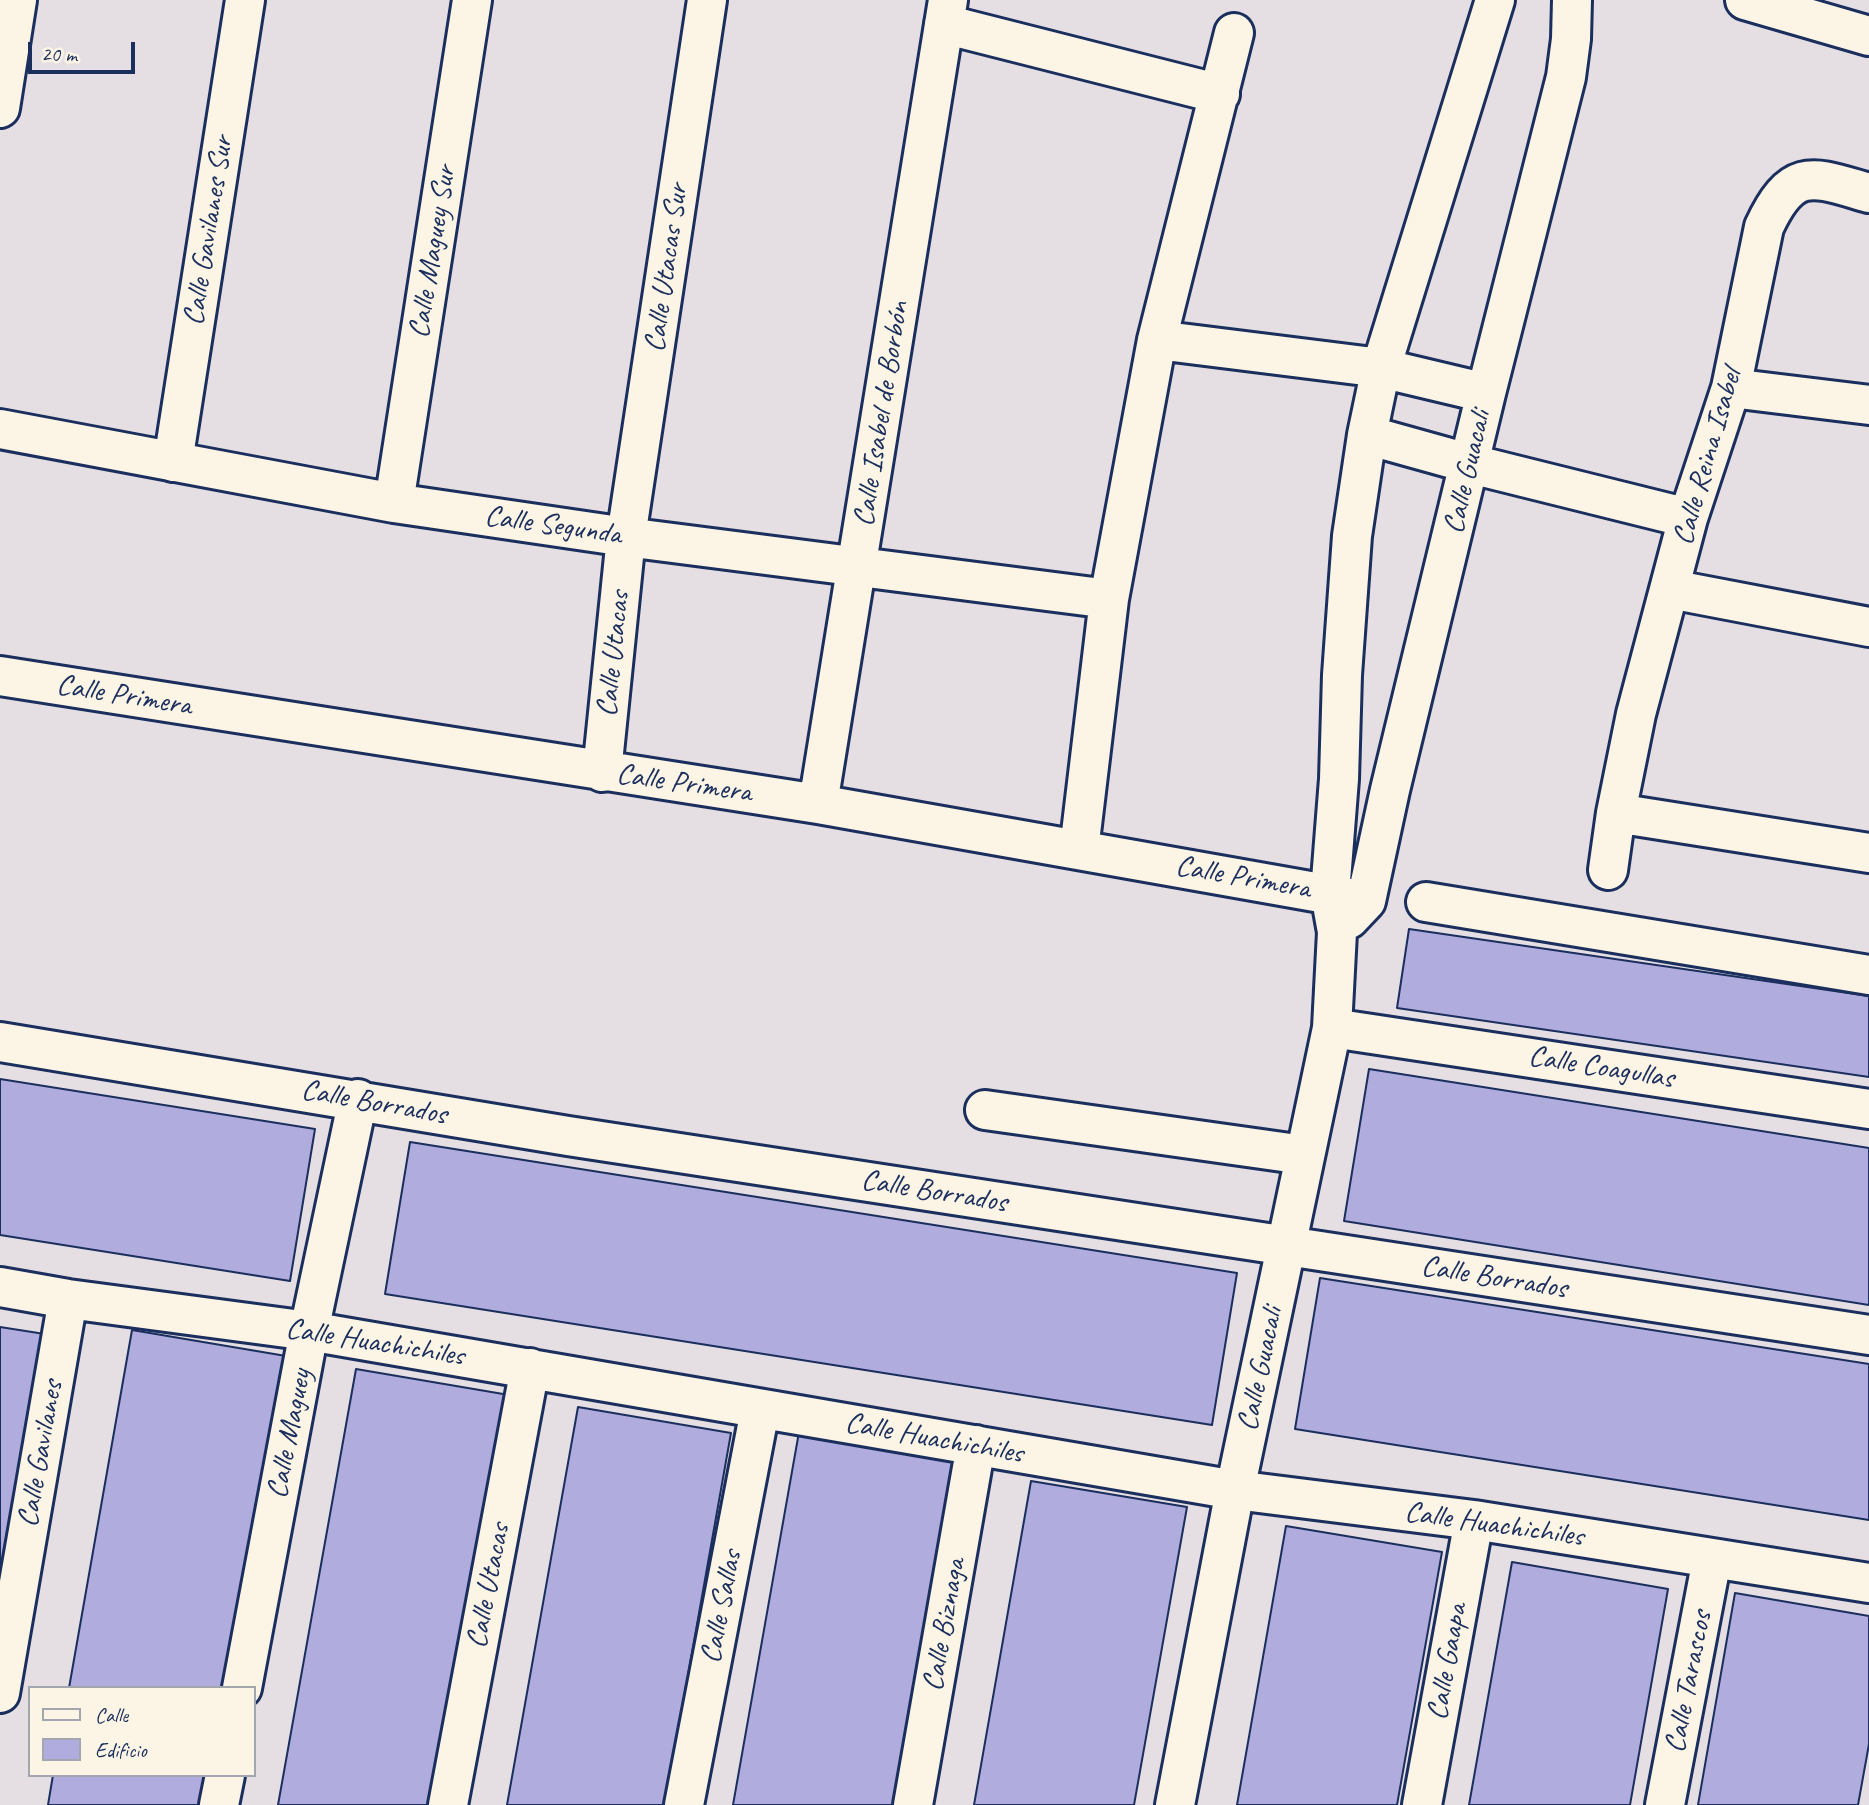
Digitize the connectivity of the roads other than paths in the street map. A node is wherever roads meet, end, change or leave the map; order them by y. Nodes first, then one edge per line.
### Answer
1 (17, 0) edge
2 (245, 0) edge
3 (472, 0) edge
4 (707, 0) edge
5 (1494, 0) edge
6 (1572, 0) edge
7 (1745, 0) edge
8 (946, 12) edge
9 (1234, 33) dead end
10 (1869, 36) edge
11 (1220, 94) junction
12 (0, 108) edge
13 (1869, 193) edge
14 (1157, 340) junction
15 (1381, 368) junction
16 (1731, 388) junction
17 (1486, 393) junction
18 (1869, 405) edge
19 (0, 429) edge
20 (1367, 435) junction
21 (173, 461) junction
22 (1471, 464) junction
23 (394, 503) junction
24 (1688, 517) junction
25 (626, 537) junction
26 (857, 566) junction
27 (1670, 589) junction
28 (1109, 600) junction
29 (1869, 627) edge
30 (0, 677) edge
31 (602, 772) junction
32 (1339, 779) junction
33 (1390, 790) junction
34 (818, 804) junction
35 (1616, 813) junction
36 (1079, 850) junction
37 (1869, 853) edge
38 (1608, 870) dead end
39 (1348, 897) junction
40 (1426, 902) dead end
41 (1869, 975) edge
42 (1332, 1028) junction
43 (0, 1042) edge
44 (358, 1100) junction
45 (1869, 1109) edge
46 (985, 1110) dead end
47 (1304, 1155) junction
48 (1288, 1247) junction
49 (0, 1287) edge
50 (68, 1299) junction
51 (309, 1331) junction
52 (1869, 1335) edge
53 (530, 1368) junction
54 (760, 1409) junction
55 (976, 1446) junction
56 (1235, 1490) junction
57 (1474, 1520) junction
58 (1712, 1559) junction
59 (1869, 1583) edge
60 (242, 1686) edge
61 (0, 1693) edge
62 (225, 1777) edge
63 (219, 1805) edge
64 (448, 1805) edge
65 (684, 1805) edge
66 (914, 1805) edge
67 (1175, 1805) edge
68 (1422, 1805) edge
69 (1665, 1805) edge

1 - 12 street
2 - 21 street, Calle Gavilanes Sur
3 - 23 street, Calle Maguey Sur
4 - 25 street, Calle Utacas Sur
5 - 15 street
6 - 17 street, Calle Guacali
7 - 10 street
8 - 11 street, Calle Isabel de Borbón
8 - 26 street, Calle Isabel de Borbón
9 - 11 street
11 - 14 street
13 - 16 street, Calle Reina Isabel
14 - 15 street
14 - 28 street
15 - 17 street
15 - 20 street
16 - 18 street
16 - 24 street, Calle Reina Isabel
17 - 22 street, Calle Guacali
19 - 21 street, Calle Segunda
20 - 22 street
20 - 32 street
21 - 23 street, Calle Segunda
22 - 24 street
22 - 33 street, Calle Guacali
23 - 25 street, Calle Segunda
24 - 27 street, Calle Reina Isabel
25 - 26 street, Calle Segunda
25 - 31 street, Calle Utacas
26 - 28 street, Calle Segunda
26 - 34 street, Calle Isabel de Borbón
27 - 29 street
27 - 35 street, Calle Reina Isabel
28 - 36 street
30 - 31 street, Calle Primera
31 - 34 street, Calle Primera
32 - 33 street
32 - 39 street
33 - 39 street, Calle Guacali
34 - 36 street, Calle Primera
35 - 37 street
35 - 38 street, Calle Reina Isabel
36 - 39 street, Calle Primera
39 - 42 street, Calle Guacali
40 - 41 street
42 - 45 street, Calle Coagullas
42 - 47 street, Calle Guacali
43 - 44 street, Calle Borrados
44 - 48 street, Calle Borrados
44 - 51 street, Calle Maguey
46 - 47 street
47 - 48 street, Calle Guacali
48 - 52 street, Calle Borrados
48 - 56 street, Calle Guacali
49 - 50 street, Calle Huachichiles
50 - 51 street, Calle Huachichiles
50 - 61 street, Calle Gavilanes
51 - 53 street, Calle Huachichiles
51 - 60 street, Calle Maguey
53 - 54 street, Calle Huachichiles
53 - 64 street, Calle Utacas
54 - 55 street, Calle Huachichiles
54 - 65 street, Calle Sallas
55 - 56 street, Calle Huachichiles
55 - 66 street, Calle Biznaga
56 - 57 street, Calle Huachichiles
56 - 67 street, Calle Guacali
57 - 58 street, Calle Huachichiles
57 - 68 street, Calle Gaapa
58 - 59 street, Calle Huachichiles
58 - 69 street, Calle Tarascos
62 - 63 street

